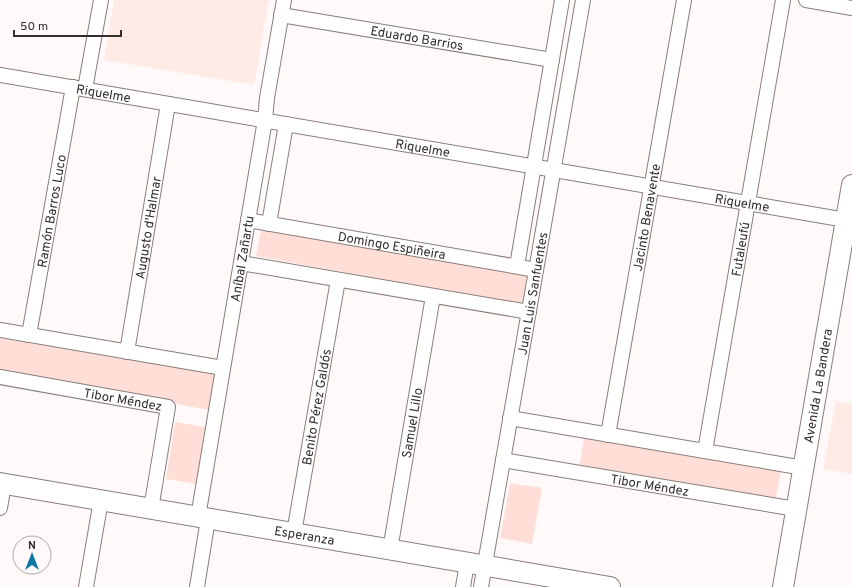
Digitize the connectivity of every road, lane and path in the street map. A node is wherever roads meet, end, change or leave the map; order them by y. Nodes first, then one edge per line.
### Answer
1 (101, 0) edge
2 (284, 0) edge
3 (562, 0) edge
4 (583, 0) edge
5 (684, 0) edge
6 (783, 0) edge
7 (806, 0) edge
8 (852, 8) edge
9 (282, 15) junction
10 (552, 60) junction
11 (0, 75) edge
12 (79, 88) junction
13 (168, 104) junction
14 (265, 120) junction
15 (286, 124) junction
16 (534, 166) junction
17 (553, 170) junction
18 (852, 185) edge
19 (651, 186) junction
20 (748, 203) junction
21 (248, 220) junction
22 (846, 220) junction
23 (269, 224) junction
24 (241, 263) junction
25 (517, 266) junction
26 (536, 270) junction
27 (338, 280) junction
28 (433, 296) junction
29 (529, 312) junction
30 (0, 330) edge
31 (29, 335) junction
32 (127, 352) junction
33 (223, 368) junction
34 (0, 377) edge
35 (510, 418) junction
36 (608, 435) junction
37 (705, 451) junction
38 (503, 460) junction
39 (804, 468) junction
40 (2, 483) edge
41 (101, 500) junction
42 (0, 508) edge
43 (151, 509) junction
44 (796, 509) junction
45 (203, 518) junction
46 (294, 533) junction
47 (390, 550) junction
48 (476, 564) junction
49 (582, 585) edge
50 (86, 587) edge
51 (197, 587) edge
52 (463, 587) edge
53 (481, 587) edge
54 (610, 587) edge
55 (783, 587) edge

1 - 12 street, Ramón Barros Luco
2 - 9 street, Aníbal Zañartu
3 - 10 street, Juan Luis Sanfuentes
4 - 17 street, Juan Luis Sanfuentes
5 - 19 street, Jacinto Benavente
6 - 20 street, Futaleufú
7 - 8 street
9 - 10 street, Eduardo Barrios
9 - 14 street, Aníbal Zañartu
10 - 16 street, Juan Luis Sanfuentes
11 - 12 street, Riquelme
12 - 13 street, Riquelme
12 - 31 street, Ramón Barros Luco
13 - 14 street, Riquelme
13 - 32 street, Augusto d'Halmar
14 - 15 street, Riquelme
14 - 21 street, Aníbal Zañartu
15 - 16 street, Riquelme
15 - 23 street, Aníbal Zañartu
16 - 17 street, Riquelme
16 - 25 street, Juan Luis Sanfuentes
17 - 19 street, Riquelme
17 - 26 street, Juan Luis Sanfuentes
18 - 22 street, Avenida La Bandera
19 - 20 street, Riquelme
19 - 36 street, Jacinto Benavente
20 - 22 street, Riquelme
20 - 37 street, Futaleufú
21 - 23 street, Domingo Espiñeira
21 - 24 street, Aníbal Zañartu
22 - 39 street, Avenida La Bandera
23 - 25 street, Domingo Espiñeira
24 - 27 street
24 - 33 street, Aníbal Zañartu
25 - 26 street, Domingo Espiñeira
26 - 29 street, Juan Luis Sanfuentes
27 - 28 street
27 - 46 street, Benito Pérez Galdós
28 - 29 street
28 - 47 street, Samuel Lillo
29 - 35 street, Juan Luis Sanfuentes
30 - 31 street
31 - 32 street
32 - 33 street
33 - 45 street, Aníbal Zañartu
34 - 43 street, Tibor Méndez
35 - 36 street
35 - 38 street, Juan Luis Sanfuentes
36 - 37 street
37 - 39 street
38 - 44 street, Tibor Méndez
38 - 48 street, Juan Luis Sanfuentes
39 - 44 street, Avenida La Bandera
40 - 41 street, Esperanza
40 - 42 street
41 - 43 street, Esperanza
41 - 50 street
43 - 45 street, Esperanza
44 - 55 street, Avenida La Bandera
45 - 46 street, Esperanza
45 - 51 street, Aníbal Zañartu
46 - 47 street, Esperanza
47 - 48 street, Esperanza
48 - 49 street, Esperanza
48 - 52 street, Juan Luis Sanfuentes
48 - 53 street, Juan Luis Sanfuentes
49 - 54 street, Esperanza

